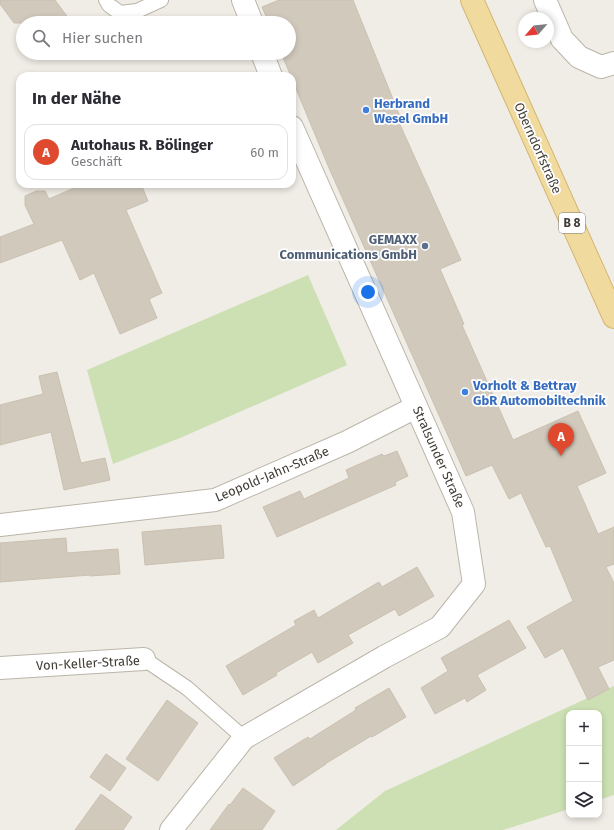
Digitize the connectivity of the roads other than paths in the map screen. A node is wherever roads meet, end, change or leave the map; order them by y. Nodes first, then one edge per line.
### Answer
1 (106, 0) edge
2 (161, 0) edge
3 (243, 0) edge
4 (472, 0) edge
5 (545, 0) edge
6 (249, 16) edge
7 (265, 60) edge
8 (614, 63) edge
9 (269, 72) edge
10 (296, 136) edge
11 (614, 317) edge
12 (416, 407) junction
13 (0, 525) edge
14 (144, 659) joint
15 (0, 668) edge
16 (244, 738) junction
17 (171, 830) edge

1 - 2 lane
3 - 6 street
4 - 11 main road, Oberndorfstraße / B 8
5 - 8 street
7 - 9 street
10 - 12 street, Stralsunder Straße
12 - 13 street, Leopold-Jahn-Straße
12 - 16 street, Stralsunder Straße
14 - 15 street, Von-Keller-Straße
14 - 16 lane, Von-Keller-Straße
16 - 17 street, Stralsunder Straße

